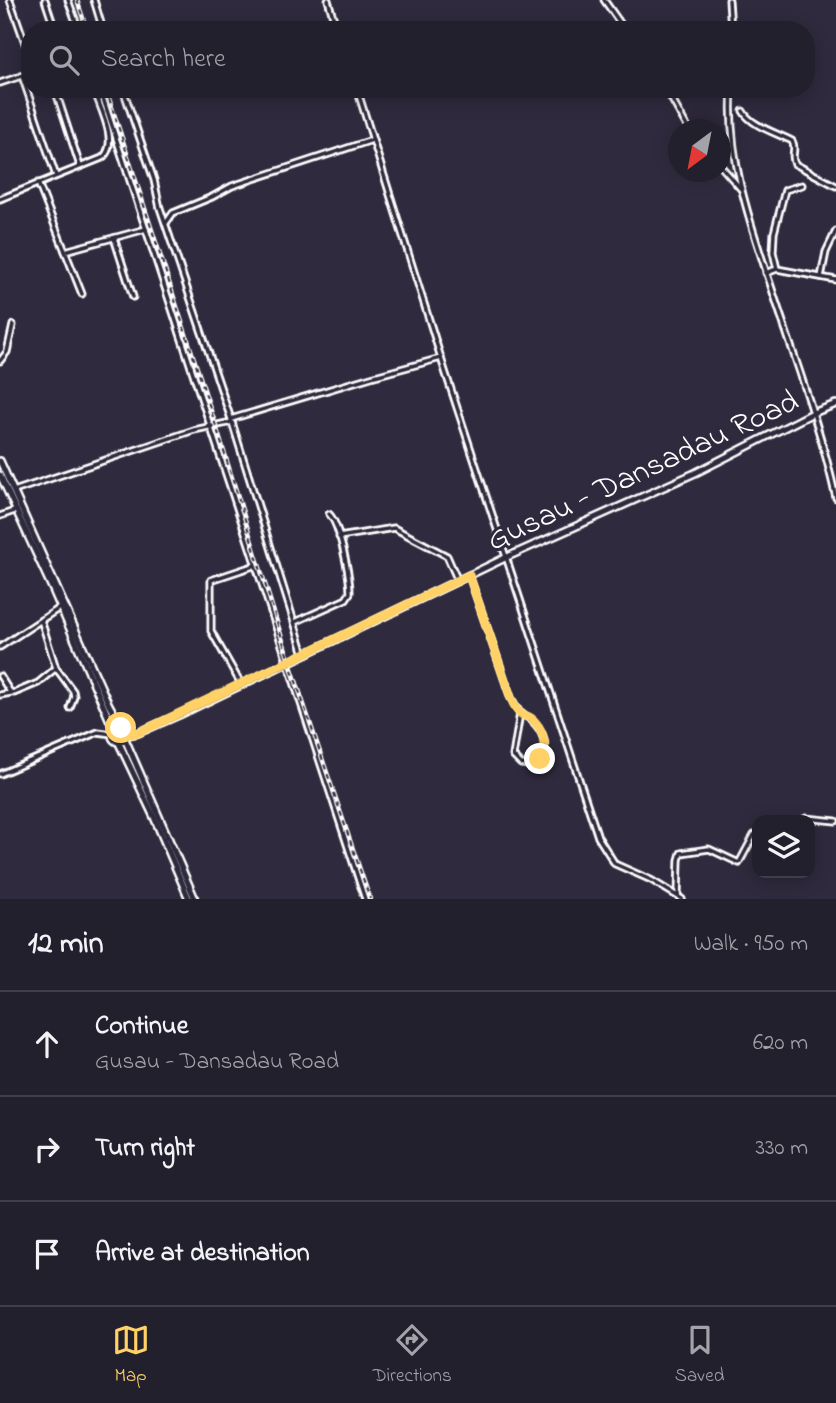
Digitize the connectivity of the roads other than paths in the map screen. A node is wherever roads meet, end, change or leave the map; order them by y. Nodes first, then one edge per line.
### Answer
1 (10, 0) edge
2 (45, 0) edge
3 (68, 0) edge
4 (94, 0) edge
5 (328, 0) edge
6 (604, 0) edge
7 (729, 0) edge
8 (52, 21) edge
9 (76, 21) edge
10 (100, 21) edge
11 (335, 21) edge
12 (619, 21) edge
13 (730, 21) edge
14 (21, 31) edge
15 (21, 76) edge
16 (0, 83) edge
17 (29, 98) edge
18 (58, 98) edge
19 (97, 98) edge
20 (103, 98) edge
21 (126, 98) edge
22 (359, 98) edge
23 (671, 98) edge
24 (731, 98) edge
25 (743, 111) dead end
26 (683, 119) edge
27 (373, 140) junction
28 (80, 166) junction
29 (56, 176) junction
30 (731, 177) edge
31 (38, 183) junction
32 (802, 185) dead end
33 (836, 186) edge
34 (741, 189) junction
35 (0, 199) edge
36 (166, 223) junction
37 (146, 229) junction
38 (836, 231) edge
39 (114, 238) junction
40 (65, 251) junction
41 (777, 269) junction
42 (766, 273) junction
43 (821, 276) junction
44 (836, 280) edge
45 (82, 294) dead end
46 (133, 297) dead end
47 (13, 325) dead end
48 (441, 358) junction
49 (0, 361) edge
50 (836, 404) edge
51 (813, 413) junction
52 (232, 421) junction
53 (211, 428) junction
54 (0, 461) edge
55 (0, 475) edge
56 (14, 491) junction
57 (836, 498) edge
58 (16, 510) junction
59 (329, 514) dead end
60 (0, 516) edge
61 (339, 537) junction
62 (505, 558) junction
63 (256, 565) junction
64 (469, 575) junction
65 (458, 581) junction
66 (61, 607) junction
67 (41, 620) junction
68 (295, 622) junction
69 (0, 647) edge
70 (304, 654) junction
71 (287, 662) junction
72 (56, 668) junction
73 (0, 676) edge
74 (241, 684) junction
75 (13, 693) junction
76 (0, 695) edge
77 (71, 708) dead end
78 (520, 713) junction
79 (122, 728) junction
80 (113, 732) junction
81 (126, 737) junction
82 (118, 741) junction
83 (0, 774) edge
84 (815, 819) edge
85 (836, 821) edge
86 (752, 839) edge
87 (189, 894) edge
88 (680, 898) edge
89 (195, 899) edge
90 (365, 899) edge

1 - 14 street
2 - 8 street
3 - 9 street
4 - 10 street
5 - 11 street
6 - 12 street
7 - 13 street
15 - 16 street
17 - 29 street
18 - 28 street
19 - 28 street
20 - 37 street
21 - 36 street
22 - 27 street
23 - 26 street
24 - 34 street
25 - 33 street
27 - 36 street
27 - 48 street
28 - 29 street
29 - 31 street
30 - 34 street
31 - 35 street
31 - 40 street
32 - 41 street
34 - 42 street
36 - 52 street
37 - 39 street
37 - 53 street
38 - 43 street
39 - 40 street
39 - 46 street
40 - 45 street
41 - 42 street
41 - 43 street
42 - 51 street
43 - 44 street
47 - 49 street
48 - 52 street
48 - 62 street
50 - 51 main road, Gusau - Dansadau Road
51 - 57 street
51 - 62 main road, Gusau - Dansadau Road
52 - 53 street
52 - 68 street
53 - 56 street
53 - 63 street
54 - 56 main road
55 - 58 main road
56 - 79 main road
58 - 60 street
58 - 66 main road
59 - 61 street
61 - 65 street
61 - 68 street
62 - 64 main road, Gusau - Dansadau Road
62 - 88 street
63 - 71 street
63 - 74 street
64 - 65 main road, Gusau - Dansadau Road
64 - 78 street
65 - 70 main road, Gusau - Dansadau Road
66 - 67 street
66 - 80 main road
67 - 69 street
67 - 72 street
68 - 70 street
70 - 71 main road, Gusau - Dansadau Road
71 - 74 main road, Gusau - Dansadau Road
71 - 90 street
72 - 75 street
72 - 77 street
73 - 75 street
74 - 81 main road, Gusau - Dansadau Road
75 - 76 street
78 - 78 street
79 - 80 main road
79 - 81 main road
80 - 82 main road
80 - 83 street
81 - 82 main road, Gusau - Dansadau Road
81 - 87 main road
82 - 87 main road
84 - 85 street
86 - 88 street
87 - 89 main road

